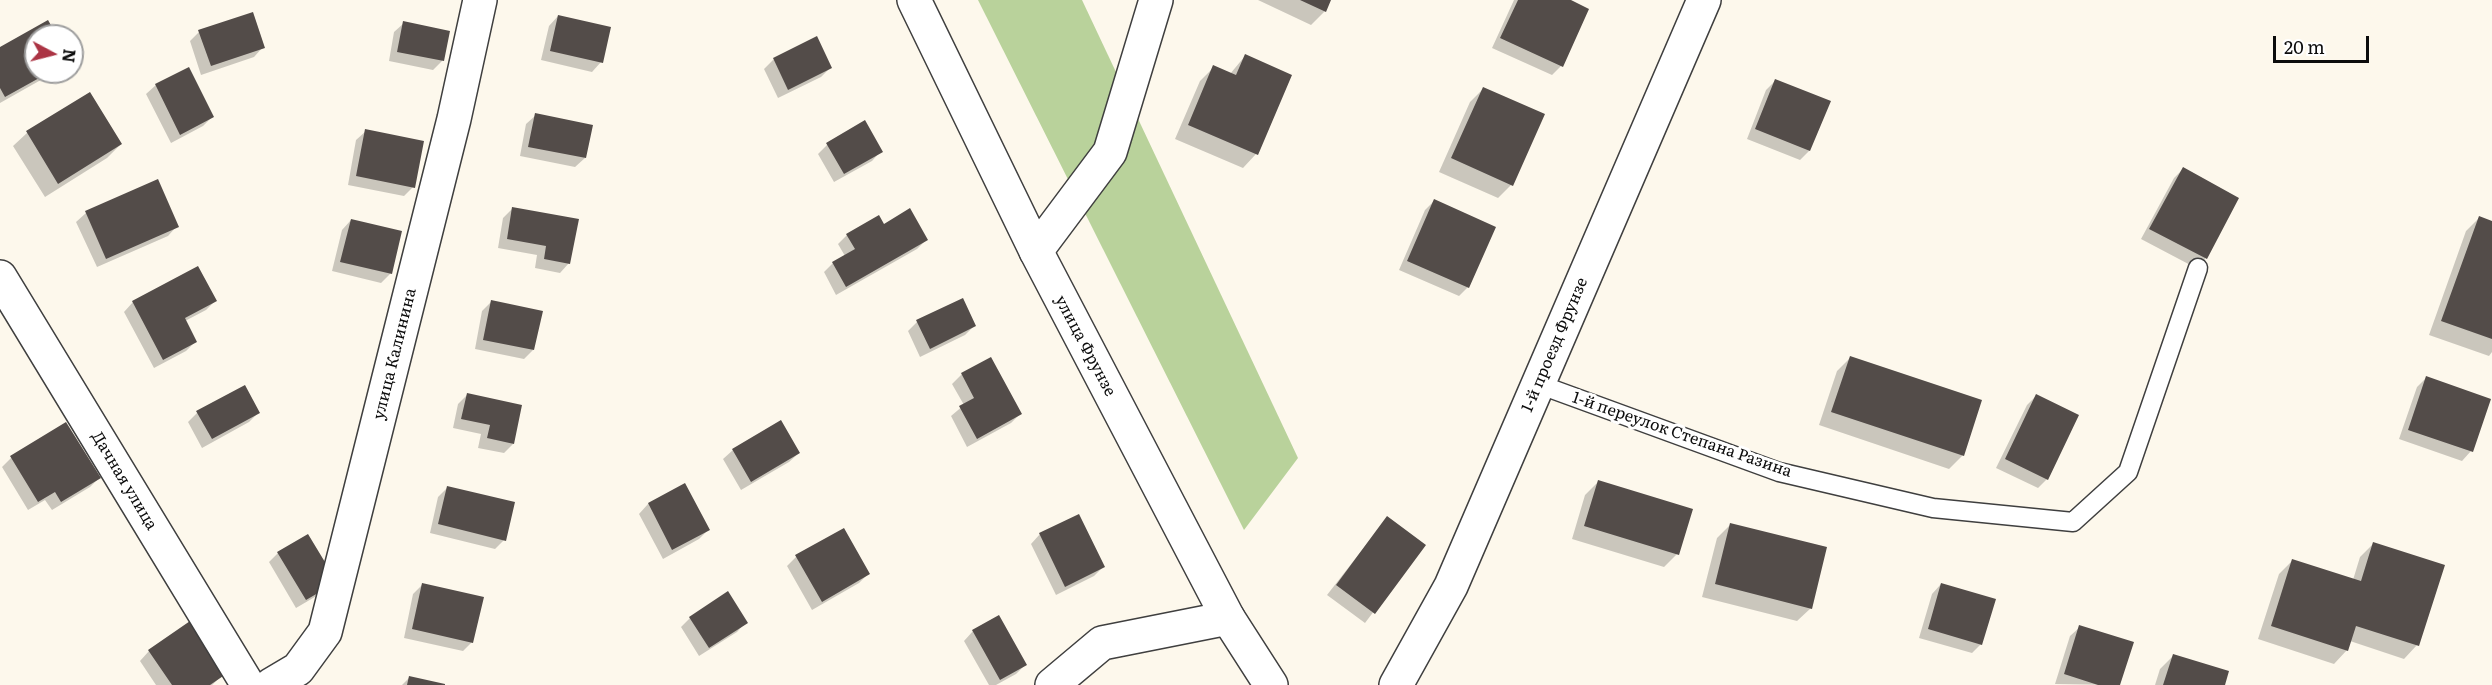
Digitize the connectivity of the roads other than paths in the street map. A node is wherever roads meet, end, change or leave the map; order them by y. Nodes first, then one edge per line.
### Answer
1 (480, 0) edge
2 (914, 0) edge
3 (1156, 0) edge
4 (1704, 0) edge
5 (1036, 251) junction
6 (2198, 268) dead end
7 (0, 277) edge
8 (1538, 384) junction
9 (1228, 618) junction
10 (249, 685) edge
11 (271, 685) edge
12 (1052, 685) edge
13 (1271, 685) edge
14 (1396, 685) edge

1 - 11 street, улица Калинина
2 - 5 street, улица Фрунзе
3 - 5 street
4 - 8 street, 1-й проезд Фрунзе
5 - 9 street, улица Фрунзе
6 - 8 lane, 1-й переулок Степана Разина
7 - 10 street, Дачная улица
8 - 14 street, 1-й проезд Фрунзе
9 - 12 street
9 - 13 street, улица Фрунзе

